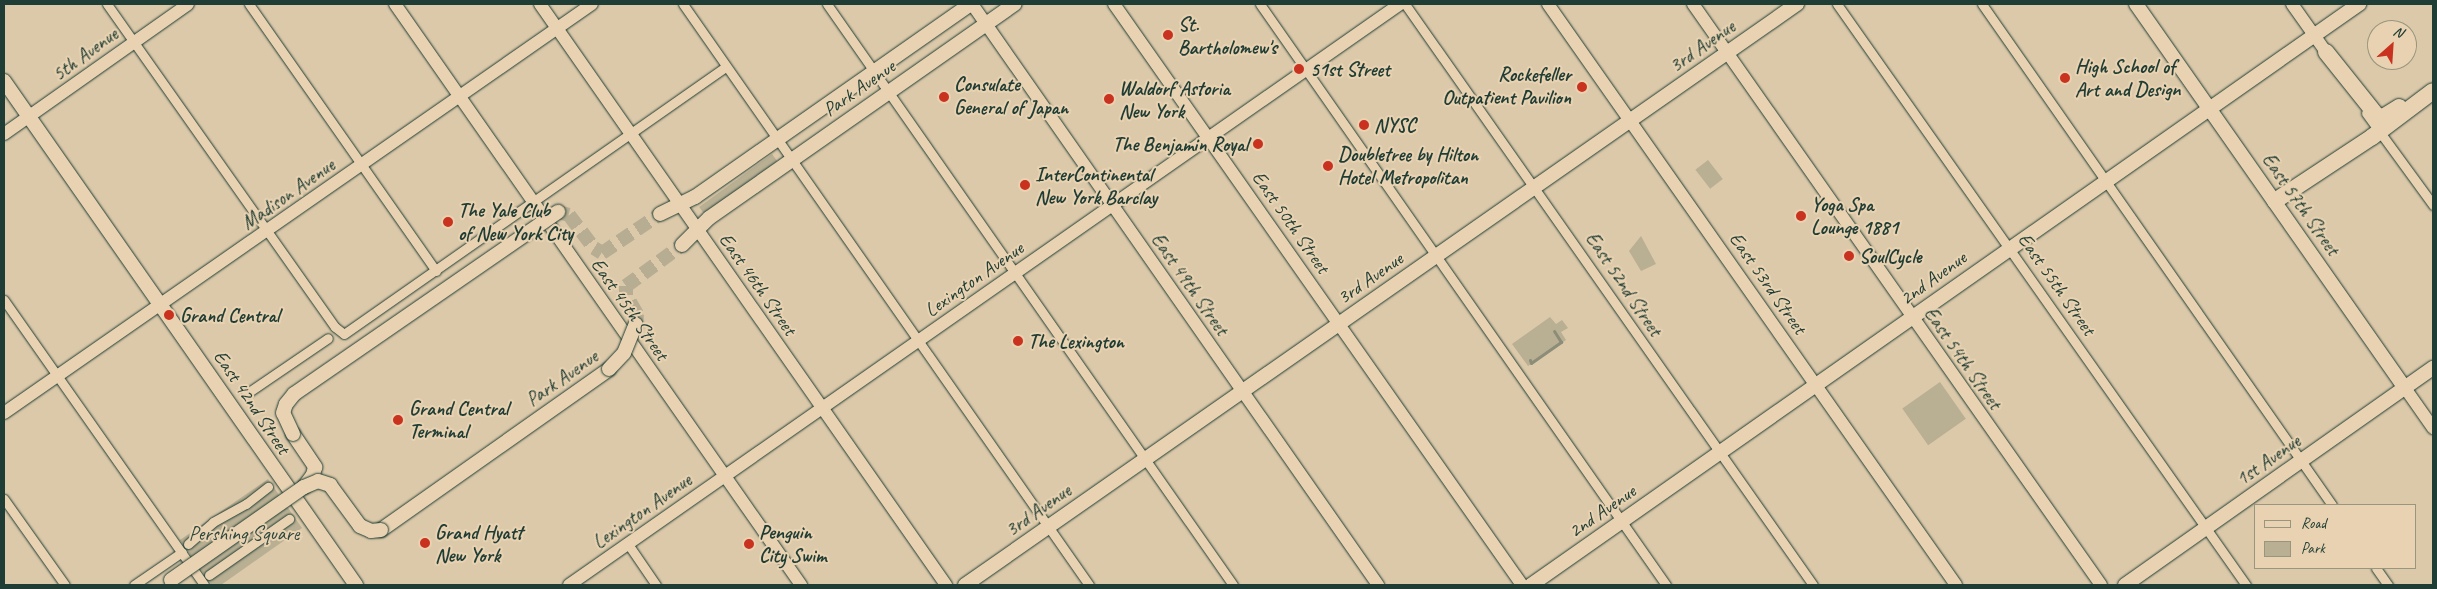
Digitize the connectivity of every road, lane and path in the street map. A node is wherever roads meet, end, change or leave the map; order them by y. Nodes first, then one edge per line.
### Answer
1 (107, 4) edge
2 (188, 4) edge
3 (249, 4) edge
4 (395, 4) edge
5 (540, 4) edge
6 (592, 4) edge
7 (683, 4) edge
8 (827, 4) edge
9 (972, 4) edge
10 (1015, 4) edge
11 (1114, 4) edge
12 (1260, 4) edge
13 (1400, 4) edge
14 (1405, 4) edge
15 (1548, 4) edge
16 (1693, 4) edge
17 (1797, 4) edge
18 (1837, 4) edge
19 (1982, 4) edge
20 (2136, 4) edge
21 (2292, 4) edge
22 (2359, 4) edge
23 (986, 24) junction
24 (557, 28) junction
25 (2314, 35) junction
26 (134, 42) junction
27 (1728, 52) junction
28 (2326, 52) junction
29 (726, 67) junction
30 (1306, 69) junction
31 (876, 71) junction
32 (4, 82) edge
33 (890, 91) junction
34 (2433, 91) edge
35 (460, 96) junction
36 (2209, 108) junction
37 (30, 117) junction
38 (1630, 121) junction
39 (2380, 131) junction
40 (631, 133) junction
41 (4, 134) edge
42 (1209, 138) junction
43 (778, 139) junction
44 (792, 159) junction
45 (362, 165) junction
46 (2105, 180) junction
47 (1535, 187) junction
48 (2275, 201) junction
49 (533, 202) junction
50 (679, 204) junction
51 (2433, 205) edge
52 (1112, 206) junction
53 (558, 212) dead end
54 (660, 214) tunnel mouth
55 (698, 230) junction
56 (267, 232) junction
57 (682, 245) tunnel mouth
58 (2009, 247) junction
59 (1436, 256) junction
60 (436, 271) junction
61 (1016, 273) junction
62 (4, 300) edge
63 (161, 304) junction
64 (1911, 318) junction
65 (636, 324) tunnel mouth
66 (1340, 324) junction
67 (328, 338) dead end
68 (918, 342) junction
69 (2433, 368) edge
70 (57, 376) junction
71 (1814, 384) junction
72 (2405, 388) junction
73 (1242, 392) junction
74 (246, 394) dead end
75 (821, 409) junction
76 (4, 413) edge
77 (2433, 428) edge
78 (1719, 451) junction
79 (1145, 459) junction
80 (2301, 461) junction
81 (724, 476) junction
82 (268, 487) dead end
83 (304, 487) junction
84 (4, 499) edge
85 (2331, 504) edge
86 (289, 519) dead end
87 (1622, 522) junction
88 (1049, 527) junction
89 (2206, 528) junction
90 (188, 544) dead end
91 (628, 544) junction
92 (182, 552) junction
93 (2377, 569) edge
94 (209, 575) dead end
95 (166, 582) edge
96 (202, 582) edge
97 (65, 585) edge
98 (134, 585) edge
99 (191, 585) edge
100 (356, 585) edge
101 (569, 585) edge
102 (656, 585) edge
103 (801, 585) edge
104 (946, 585) edge
105 (965, 585) edge
106 (1089, 585) edge
107 (1233, 585) edge
108 (1378, 585) edge
109 (1522, 585) edge
110 (1531, 585) edge
111 (1666, 585) edge
112 (1813, 585) edge
113 (1956, 585) edge
114 (2101, 585) edge
115 (2126, 585) edge
116 (2246, 585) edge
117 (2388, 585) edge

1 - 26 street
2 - 26 main road, 5th Avenue
3 - 45 street
4 - 35 main road, East 45th Street
5 - 24 main road, East 46th Street
6 - 24 main road, Madison Avenue
7 - 29 street
8 - 31 street
9 - 23 main road, East 49th Street
9 - 31 main road, Park Avenue
10 - 23 main road, Park Avenue
11 - 42 main road, East 50th Street
12 - 30 street
13 - 30 main road, Lexington Avenue
14 - 47 street, East 52nd Street
15 - 38 main road, East 53rd Street
16 - 27 main road, East 54th Street
17 - 27 main road, 3rd Avenue
18 - 58 street, East 55th Street
19 - 46 street
20 - 36 main road, East 57th Street
21 - 25 main road
22 - 25 main road, 2nd Avenue
23 - 33 main road, Park Avenue
23 - 52 main road, East 49th Street
24 - 35 main road, Madison Avenue
24 - 40 main road, East 46th Street
25 - 28 main road
25 - 36 main road, 2nd Avenue
26 - 37 main road, 5th Avenue
26 - 56 street
27 - 38 main road, 3rd Avenue
27 - 64 main road, East 54th Street
28 - 34 highway
28 - 39 street
29 - 40 street
29 - 43 street
30 - 42 main road, Lexington Avenue
30 - 59 street
31 - 33 street
31 - 43 main road, Park Avenue
32 - 37 main road, East 42nd Street
33 - 44 main road, Park Avenue
33 - 61 street
34 - 39 highway
35 - 45 main road, Madison Avenue
35 - 49 main road, East 45th Street
36 - 46 main road, 2nd Avenue
36 - 48 main road, East 57th Street
37 - 41 main road, 5th Avenue
37 - 63 main road, East 42nd Street
38 - 47 main road, 3rd Avenue
38 - 71 main road, East 53rd Street
39 - 48 highway
39 - 51 street
40 - 49 street
40 - 50 main road, East 46th Street
42 - 52 main road, Lexington Avenue
42 - 66 main road, East 50th Street
43 - 44 street
43 - 50 main road, Park Avenue
44 - 55 main road, Park Avenue
44 - 68 street
45 - 56 main road, Madison Avenue
45 - 60 street
46 - 58 main road, 2nd Avenue
46 - 80 street
47 - 59 main road, 3rd Avenue
47 - 78 street, East 52nd Street
48 - 72 main road, East 57th Street
49 - 60 street
49 - 81 main road, East 45th Street
50 - 54 main road, Park Avenue
50 - 55 main road, East 46th Street
52 - 61 main road, Lexington Avenue
52 - 73 main road, East 49th Street
53 - 83 main road, bridge
55 - 57 main road, Park Avenue
55 - 75 main road, East 46th Street
56 - 60 street
56 - 63 main road, Madison Avenue
58 - 64 main road, 2nd Avenue
58 - 89 street, East 55th Street
59 - 66 main road, 3rd Avenue
59 - 87 street
61 - 68 main road, Lexington Avenue
61 - 79 street
62 - 70 street
63 - 70 main road, Madison Avenue
63 - 100 main road, East 42nd Street
64 - 71 main road, 2nd Avenue
64 - 114 main road, East 54th Street
65 - 83 main road, Park Avenue, bridge
66 - 73 main road, 3rd Avenue
66 - 109 main road, East 50th Street
67 - 74 street
68 - 75 main road, Lexington Avenue
68 - 88 street
69 - 72 main road, 1st Avenue
70 - 76 main road, Madison Avenue
70 - 92 street
71 - 78 main road, 2nd Avenue
71 - 113 main road, East 53rd Street
72 - 77 main road, East 57th Street
72 - 80 main road, 1st Avenue
73 - 79 main road, 3rd Avenue
73 - 108 main road, East 49th Street
75 - 81 main road, Lexington Avenue
75 - 104 main road, East 46th Street
78 - 87 main road, 2nd Avenue
78 - 112 street, East 52nd Street
79 - 88 main road, 3rd Avenue
79 - 107 street
80 - 85 street
80 - 89 main road, 1st Avenue
81 - 91 main road, Lexington Avenue
81 - 103 main road, East 45th Street
82 - 90 street
83 - 95 main road, Park Avenue, bridge
84 - 97 street
86 - 94 street
87 - 110 main road, 2nd Avenue
87 - 111 street
88 - 105 main road, 3rd Avenue
88 - 106 street
89 - 115 main road, 1st Avenue
89 - 116 street, East 55th Street
91 - 101 main road, Lexington Avenue
91 - 102 street
92 - 96 street
92 - 98 street
93 - 117 street
96 - 99 street

